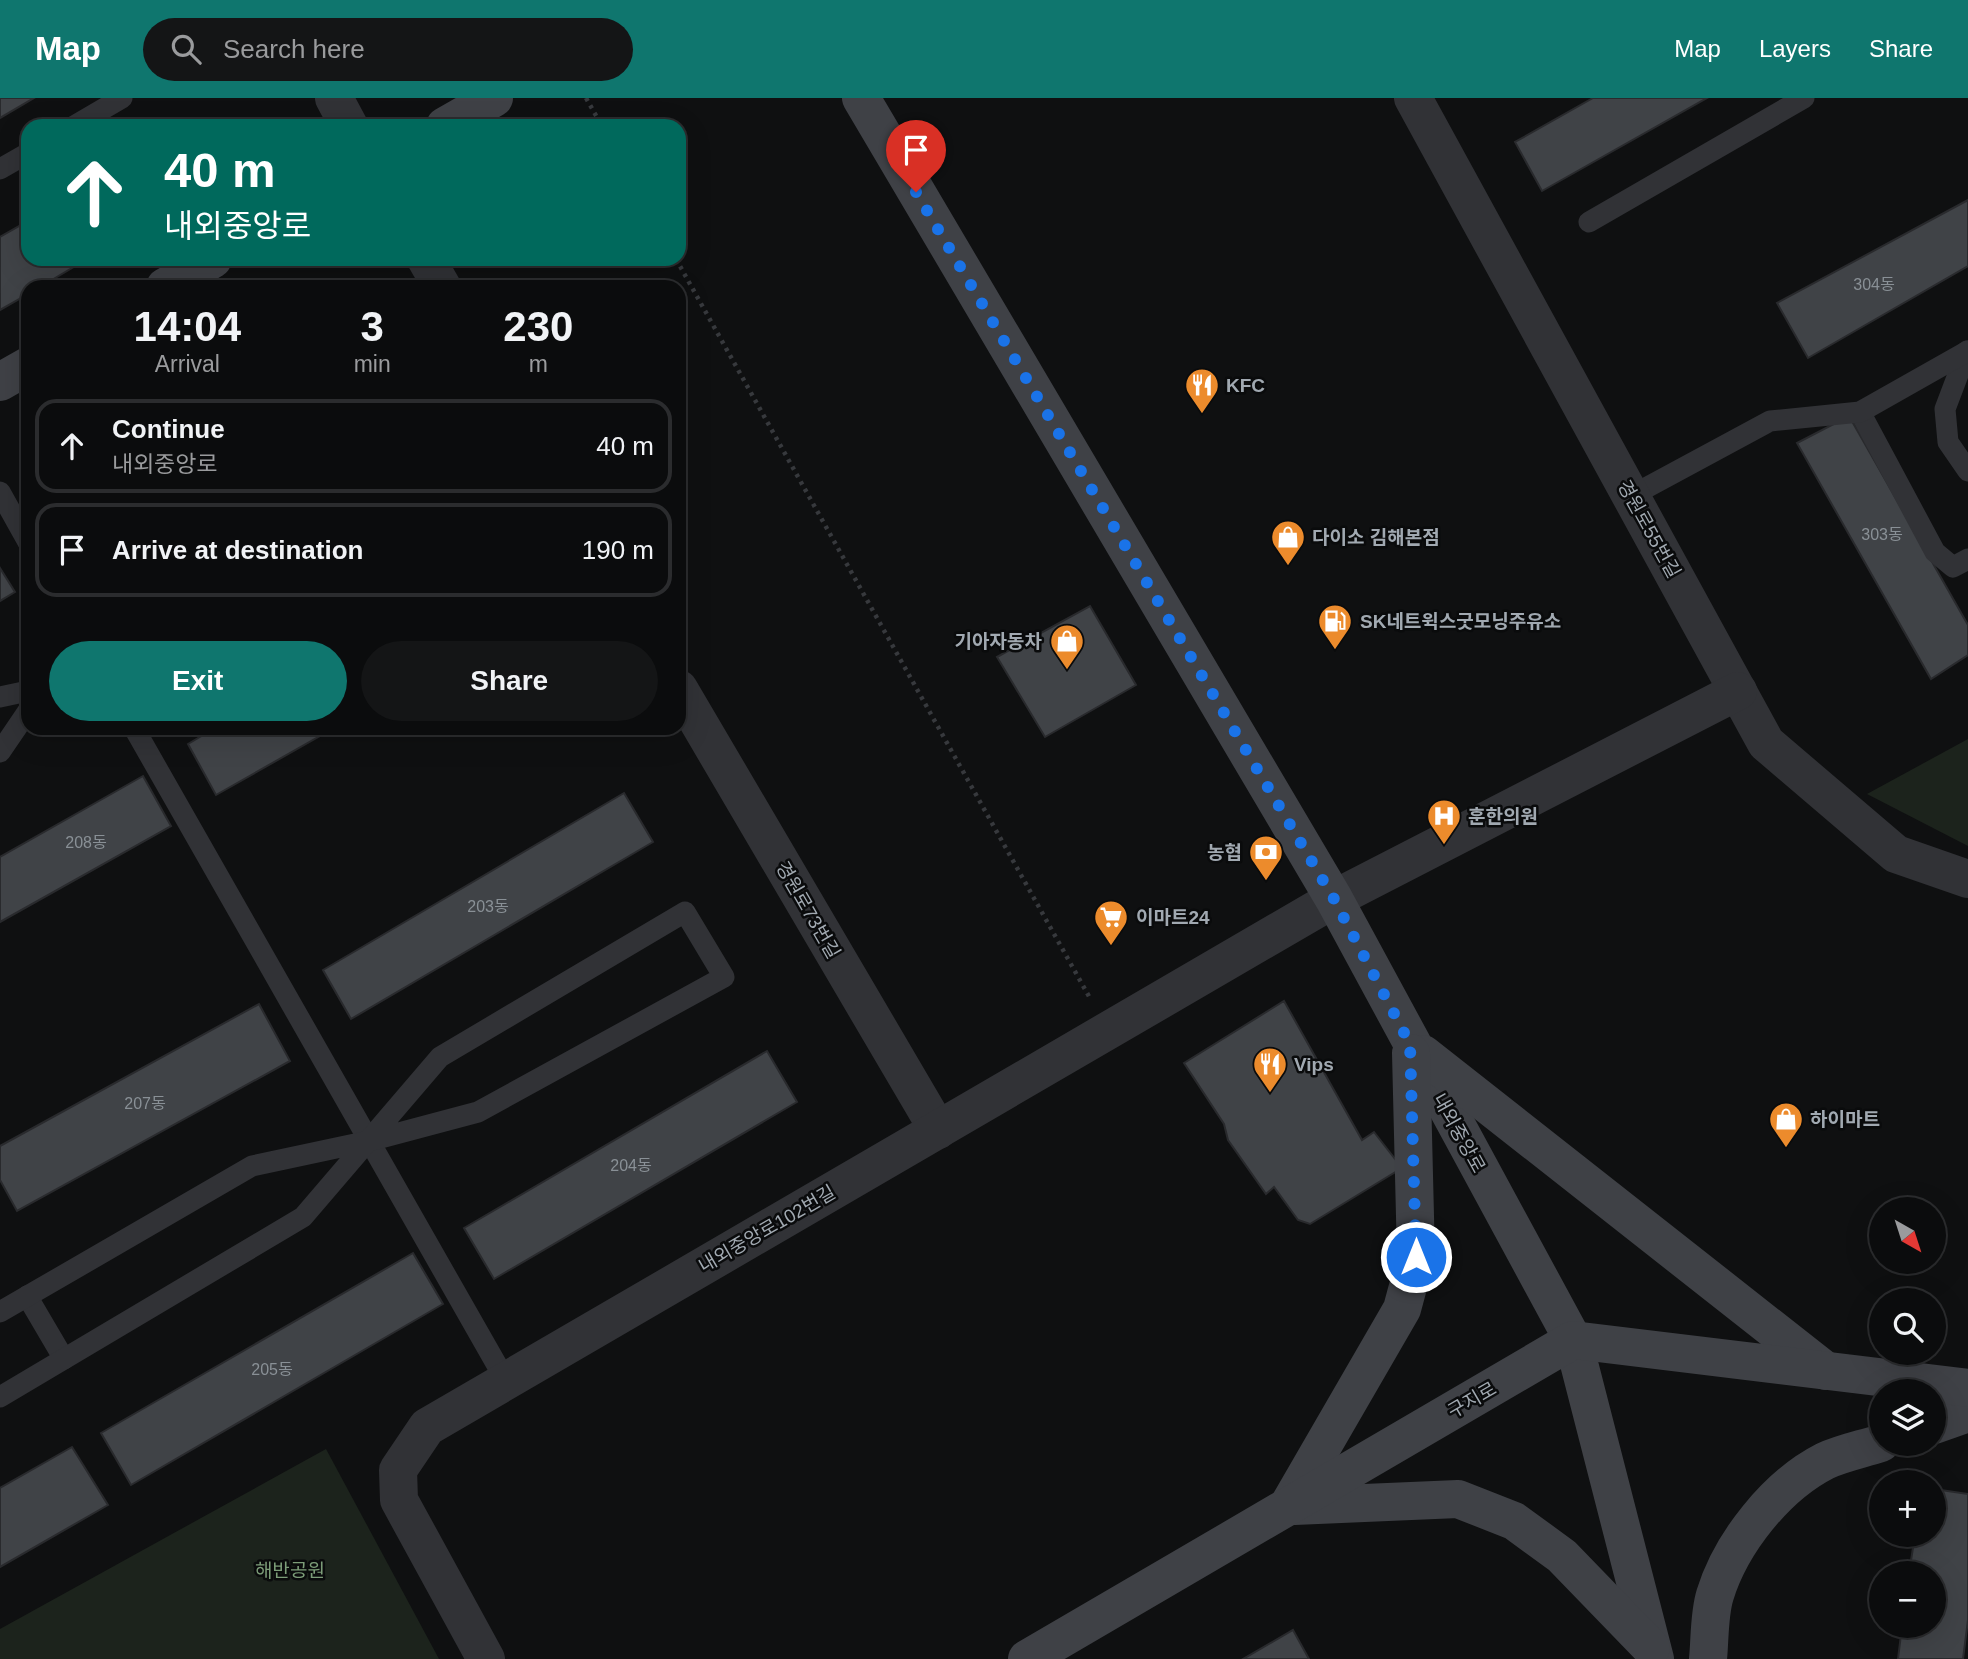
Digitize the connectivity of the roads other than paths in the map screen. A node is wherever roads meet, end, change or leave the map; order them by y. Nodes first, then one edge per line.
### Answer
1 (122, 98) edge
2 (334, 98) edge
3 (494, 98) edge
4 (861, 98) edge
5 (1414, 98) edge
6 (1804, 98) edge
7 (86, 119) edge
8 (345, 119) edge
9 (457, 119) edge
10 (21, 157) edge
11 (0, 169) edge
12 (1589, 222) dead end
13 (202, 266) edge
14 (177, 280) edge
15 (1968, 351) edge
16 (21, 370) edge
17 (0, 382) edge
18 (1860, 412) junction
19 (1968, 471) edge
20 (0, 492) edge
21 (1631, 496) junction
22 (21, 530) edge
23 (1968, 559) edge
24 (1738, 691) junction
25 (21, 692) edge
26 (0, 697) edge
27 (686, 702) edge
28 (21, 720) edge
29 (138, 735) edge
30 (0, 752) edge
31 (1968, 879) edge
32 (1334, 899) junction
33 (1410, 1044) junction
34 (938, 1130) junction
35 (369, 1141) junction
36 (27, 1296) junction
37 (0, 1312) edge
38 (1573, 1340) junction
39 (64, 1359) junction
40 (1826, 1371) junction
41 (506, 1381) junction
42 (1968, 1388) edge
43 (0, 1397) edge
44 (1968, 1413) edge
45 (1946, 1421) edge
46 (1869, 1447) edge
47 (1288, 1506) junction
48 (1654, 1655) edge
49 (486, 1659) edge
50 (1027, 1659) edge
51 (1708, 1659) edge

1 - 7 lane
2 - 8 street
3 - 9 street
4 - 32 street, 내외중앙로
5 - 21 street, 경원로55번길
6 - 12 lane
10 - 11 lane
13 - 14 street
15 - 18 lane
15 - 19 lane
16 - 17 street
18 - 21 lane
18 - 23 lane
20 - 22 lane
21 - 24 street, 경원로55번길
24 - 31 street, 경원로55번길
24 - 32 street, 내외중앙로102번길
25 - 26 lane
27 - 34 street, 경원로73번길
28 - 30 lane
29 - 35 lane
32 - 33 street, 내외중앙로
32 - 34 street, 내외중앙로102번길
33 - 38 street, 내외중앙로
33 - 40 street
33 - 47 street
34 - 41 street, 내외중앙로102번길
35 - 35 lane
35 - 36 lane
35 - 39 lane
35 - 41 lane
36 - 37 lane
36 - 39 lane
38 - 40 street
38 - 47 street, 구지로
38 - 48 street, 내외중앙로
39 - 43 lane
40 - 42 street
41 - 49 street, 내외중앙로102번길
44 - 45 street
46 - 51 street
47 - 48 street
47 - 50 street, 구지로

